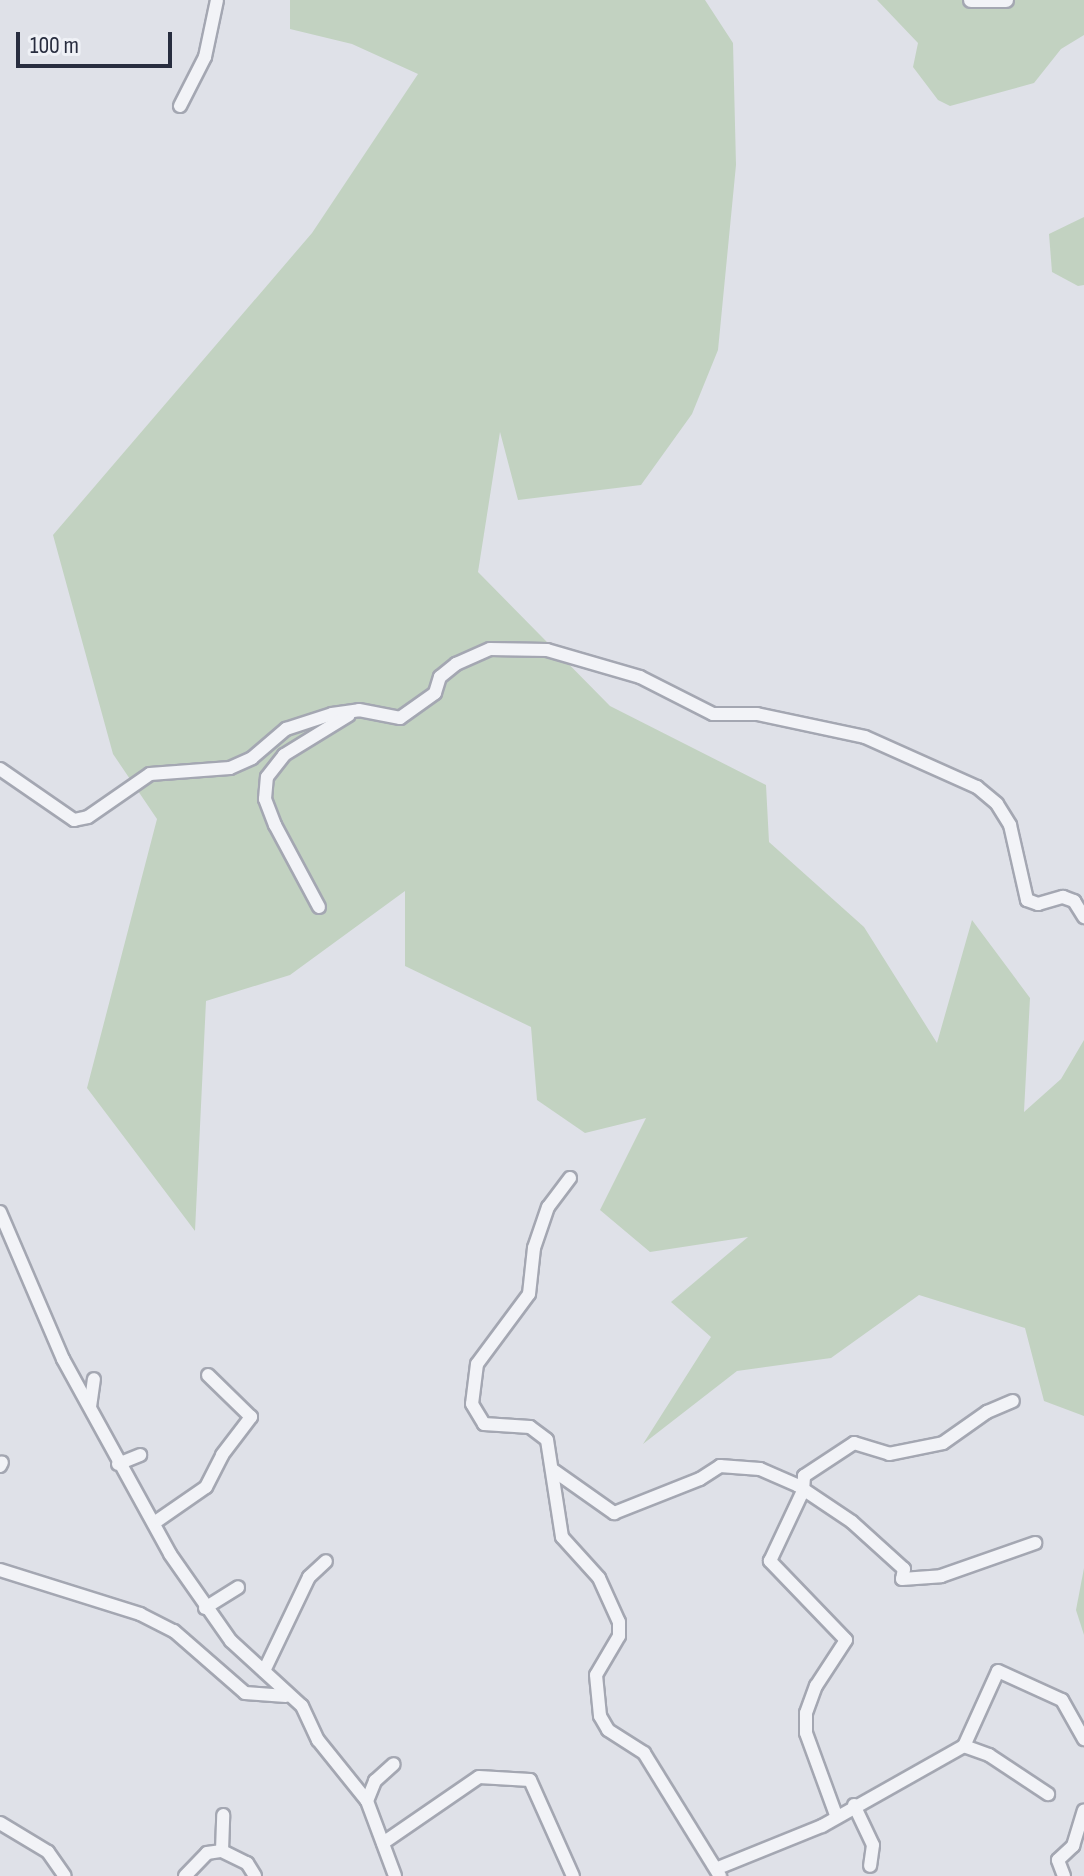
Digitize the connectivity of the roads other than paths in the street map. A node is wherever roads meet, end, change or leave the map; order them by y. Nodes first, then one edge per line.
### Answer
1 (217, 0) edge
2 (971, 0) edge
3 (1006, 0) edge
4 (180, 106) dead end
5 (359, 710) junction
6 (0, 769) edge
7 (319, 907) dead end
8 (1084, 917) edge
9 (570, 1178) dead end
10 (0, 1212) edge
11 (208, 1375) dead end
12 (94, 1379) dead end
13 (1013, 1401) dead end
14 (90, 1410) junction
15 (140, 1455) dead end
16 (118, 1464) junction
17 (553, 1470) junction
18 (803, 1491) junction
19 (154, 1523) junction
20 (1035, 1543) dead end
21 (326, 1561) dead end
22 (0, 1570) edge
23 (238, 1587) dead end
24 (205, 1608) junction
25 (264, 1671) junction
26 (286, 1696) junction
27 (1084, 1739) edge
28 (964, 1746) junction
29 (394, 1764) dead end
30 (1048, 1794) dead end
31 (367, 1801) junction
32 (854, 1805) junction
33 (1084, 1811) edge
34 (223, 1815) dead end
35 (836, 1815) junction
36 (0, 1823) edge
37 (383, 1843) junction
38 (222, 1851) junction
39 (870, 1866) dead end
40 (719, 1872) edge
41 (65, 1876) edge
42 (185, 1876) edge
43 (255, 1876) edge
44 (395, 1876) edge
45 (573, 1876) edge
46 (1064, 1876) edge

1 - 4 street
2 - 3 street
5 - 6 street
5 - 7 street
5 - 8 street
9 - 17 street
10 - 14 street
11 - 19 street
12 - 14 street
13 - 18 street
14 - 16 street
15 - 16 street
16 - 19 street
17 - 18 street
17 - 40 street
18 - 20 street
18 - 35 street
19 - 24 street
21 - 25 street
22 - 26 street
23 - 24 street
24 - 25 street
25 - 26 street
26 - 31 street
27 - 28 street
28 - 30 street
28 - 32 street
29 - 31 street
31 - 37 street
32 - 35 street
32 - 39 street
33 - 46 street
34 - 38 street
35 - 40 street
36 - 41 street
37 - 44 street
37 - 45 street
38 - 42 street
38 - 43 street

